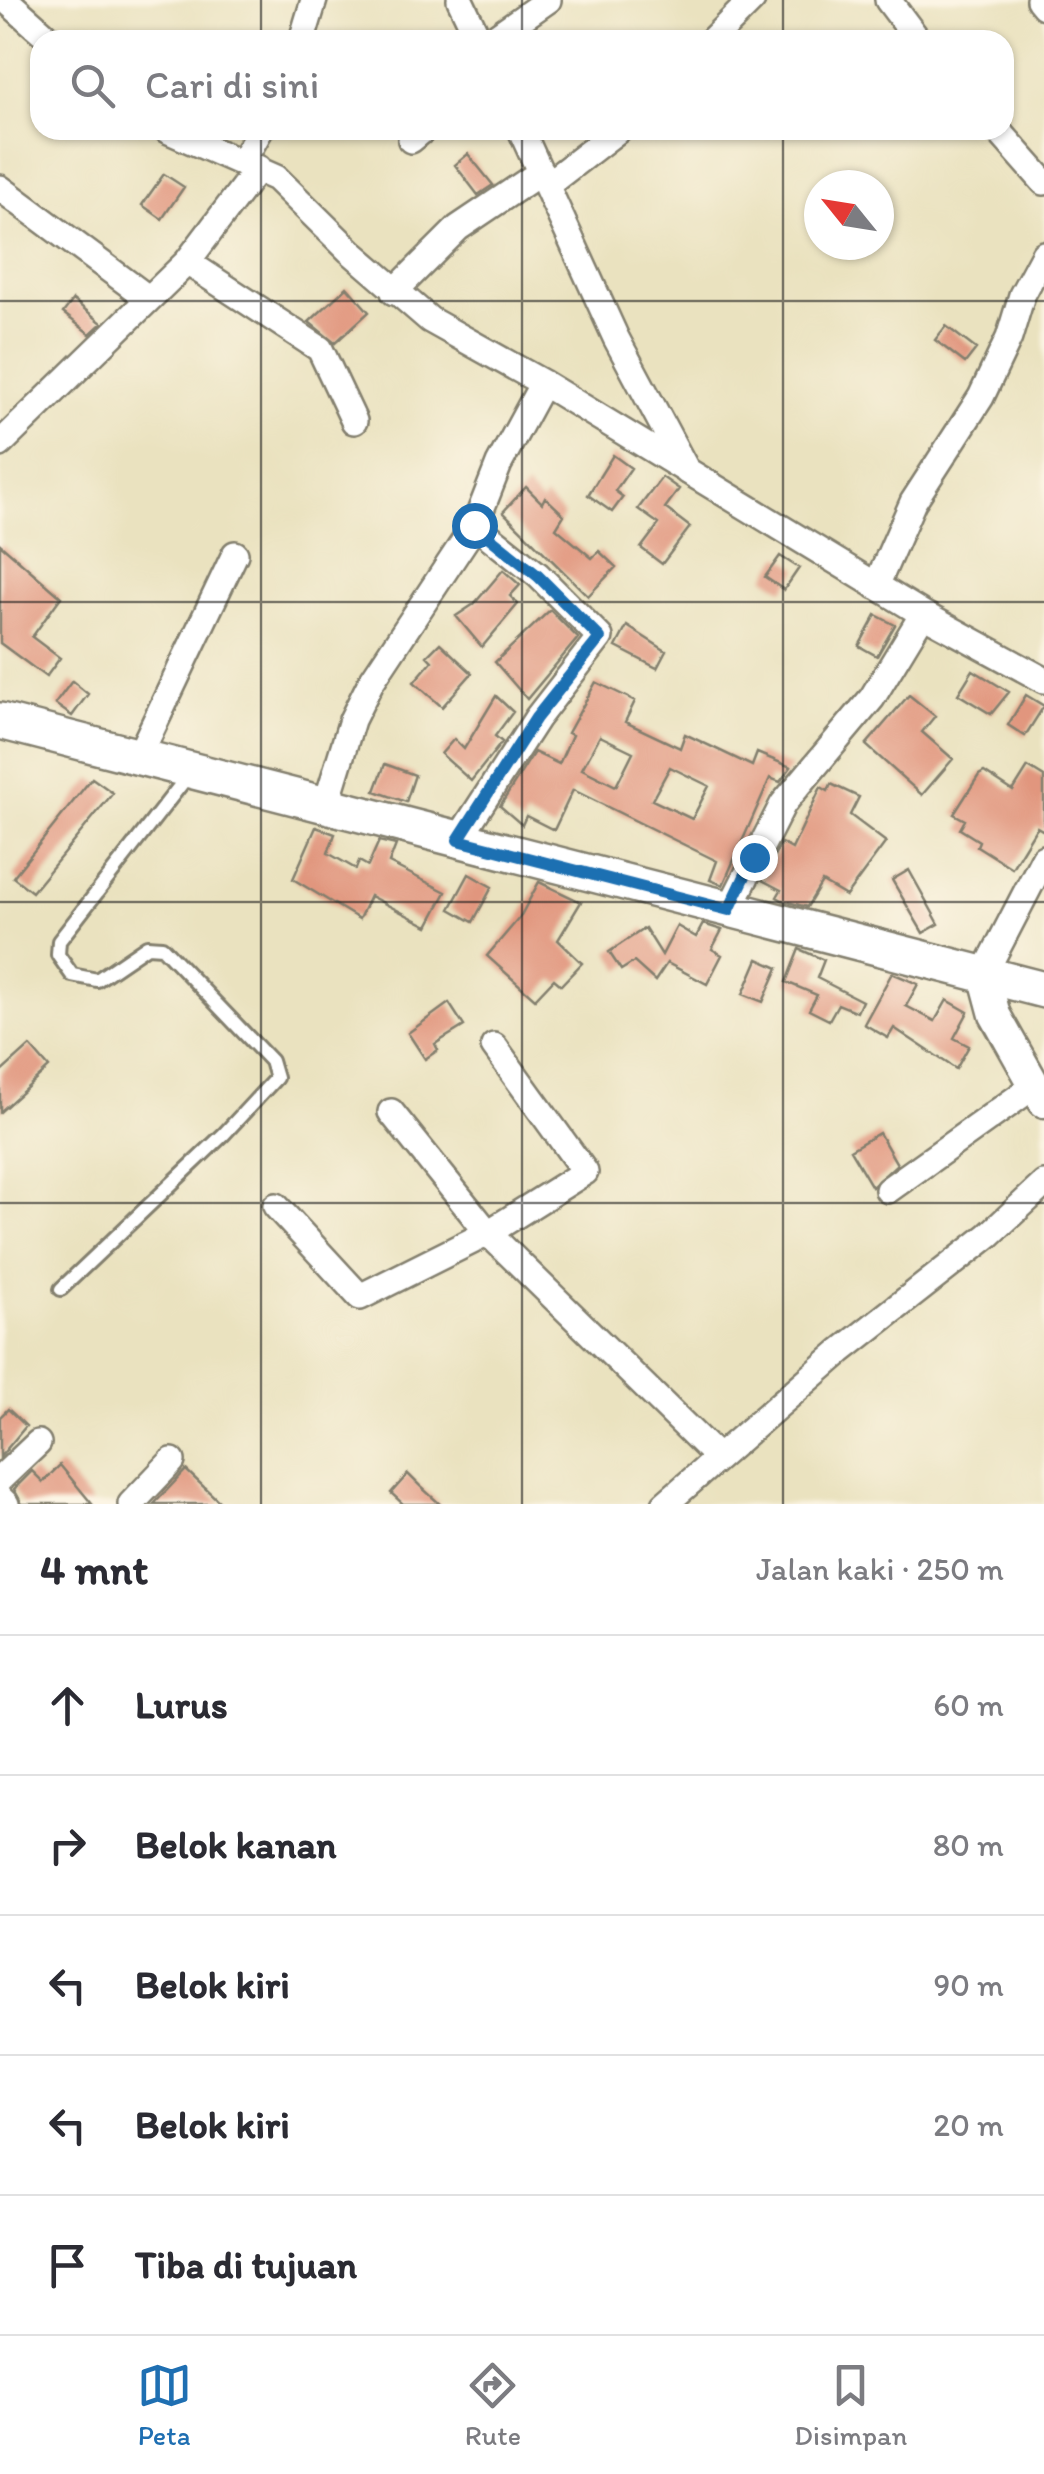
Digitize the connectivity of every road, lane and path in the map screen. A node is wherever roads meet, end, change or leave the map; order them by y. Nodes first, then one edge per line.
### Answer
1 (2, 0) edge
2 (314, 0) edge
3 (460, 0) edge
4 (548, 0) edge
5 (752, 0) edge
6 (888, 0) edge
7 (1039, 0) edge
8 (1044, 6) edge
9 (39, 30) edge
10 (305, 30) edge
11 (475, 30) edge
12 (504, 30) edge
13 (722, 30) edge
14 (910, 30) edge
15 (191, 140) edge
16 (257, 140) edge
17 (526, 140) edge
18 (603, 140) edge
19 (1007, 140) edge
20 (250, 165) junction
21 (544, 178) junction
22 (1044, 182) edge
23 (0, 188) edge
24 (1044, 254) edge
25 (187, 262) junction
26 (394, 292) junction
27 (149, 299) junction
28 (544, 383) junction
29 (354, 421) dead end
30 (0, 444) edge
31 (688, 472) junction
32 (474, 525) junction
33 (236, 554) dead end
34 (876, 586) junction
35 (923, 614) junction
36 (1044, 680) edge
37 (0, 722) edge
38 (138, 758) junction
39 (190, 772) junction
40 (325, 808) junction
41 (458, 840) junction
42 (1044, 858) edge
43 (729, 910) junction
44 (984, 974) junction
45 (1044, 990) edge
46 (494, 1046) dead end
47 (1039, 1094) edge
48 (391, 1112) dead end
49 (1044, 1184) edge
50 (888, 1190) dead end
51 (276, 1206) dead end
52 (488, 1233) junction
53 (61, 1290) dead end
54 (38, 1442) dead end
55 (718, 1458) junction
56 (172, 1460) dead end
57 (0, 1479) edge
58 (0, 1498) edge
59 (6, 1504) edge
60 (131, 1504) edge
61 (665, 1504) edge

1 - 9 street
2 - 10 street
3 - 11 street
4 - 12 street
5 - 13 street
6 - 14 street
7 - 8 street
15 - 20 street
16 - 20 street
17 - 21 street
18 - 21 street
19 - 22 street
20 - 25 street
20 - 26 street
21 - 26 street
21 - 31 street
23 - 27 street
24 - 34 street
25 - 27 street
25 - 29 street
26 - 28 street
27 - 30 street
28 - 31 street
28 - 32 street
31 - 34 street
32 - 40 street
32 - 41 street
33 - 38 street
34 - 35 street
35 - 36 street
35 - 43 street
37 - 38 main road
38 - 39 main road
39 - 40 main road
39 - 53 lane
40 - 41 main road
41 - 43 main road
42 - 44 street
43 - 44 main road
44 - 45 main road
44 - 47 street
46 - 52 street
47 - 50 street
48 - 52 street
49 - 55 street
51 - 52 street
52 - 55 street
54 - 57 street
55 - 61 street
56 - 60 street
58 - 59 street

